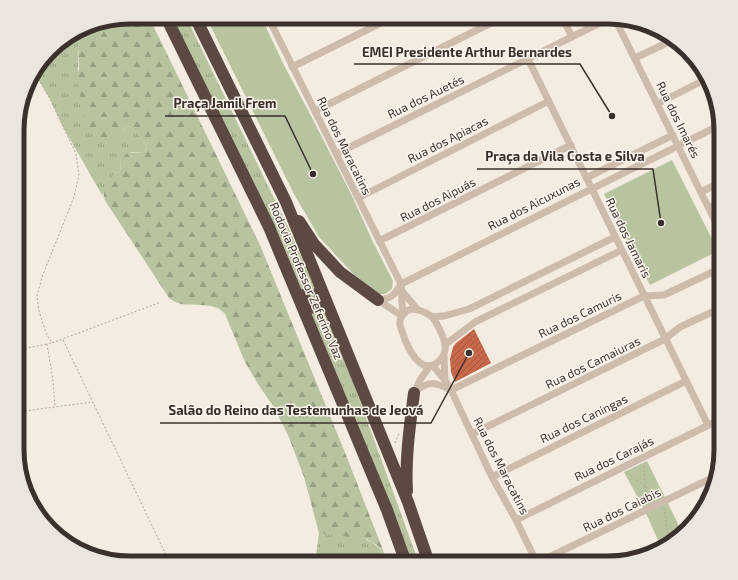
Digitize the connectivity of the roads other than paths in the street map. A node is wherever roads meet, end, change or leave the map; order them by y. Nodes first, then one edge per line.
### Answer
1 (169, 24) edge
2 (199, 24) edge
3 (378, 24) edge
4 (489, 24) edge
5 (566, 24) edge
6 (599, 24) edge
7 (617, 24) edge
8 (272, 25) edge
9 (572, 37) junction
10 (667, 43) edge
11 (634, 58) junction
12 (528, 59) junction
13 (292, 67) junction
14 (702, 81) edge
15 (229, 87) junction
16 (549, 101) junction
17 (657, 104) junction
18 (315, 111) junction
19 (215, 117) junction
20 (714, 128) edge
21 (673, 135) junction
22 (678, 145) junction
23 (571, 146) junction
24 (336, 154) junction
25 (586, 178) junction
26 (714, 186) edge
27 (591, 188) junction
28 (701, 192) junction
29 (358, 198) junction
30 (286, 202) junction
31 (714, 206) edge
32 (709, 208) junction
33 (714, 218) edge
34 (615, 237) junction
35 (379, 241) junction
36 (622, 250) junction
37 (714, 271) edge
38 (402, 288) junction
39 (644, 296) junction
40 (378, 300) junction
41 (417, 309) junction
42 (469, 309) junction
43 (714, 311) edge
44 (403, 315) junction
45 (432, 317) junction
46 (475, 322) junction
47 (665, 339) junction
48 (446, 344) junction
49 (444, 356) junction
50 (431, 366) junction
51 (446, 380) junction
52 (686, 381) junction
53 (451, 390) junction
54 (414, 393) junction
55 (714, 422) edge
56 (708, 425) junction
57 (472, 434) junction
58 (492, 477) junction
59 (709, 479) edge
60 (408, 502) junction
61 (516, 520) junction
62 (403, 556) edge
63 (427, 556) edge
64 (534, 556) edge
65 (551, 556) edge

1 - 19 highway, Rodovia Professor Zeferino Vaz
2 - 15 highway, Rodovia Professor Zeferino Vaz
3 - 13 street
4 - 18 street
5 - 9 street
6 - 9 street, Rua dos Auetés
7 - 11 street, Rua dos Imarés
8 - 13 street, Rua dos Maracatins
9 - 12 street, Rua dos Auetés
10 - 11 street
11 - 17 street, Rua dos Imarés
12 - 16 street, Rua dos Jamaris
12 - 24 street, Rua dos Auetés
13 - 18 street, Rua dos Maracatins
14 - 17 street
15 - 19 highway
15 - 30 highway, Rodovia Professor Zeferino Vaz
16 - 23 street, Rua dos Jamaris
16 - 29 street, Rua dos Apiacas
17 - 21 street, Rua dos Imarés
18 - 24 street, Rua dos Maracatins
19 - 62 highway, Rodovia Professor Zeferino Vaz
20 - 22 street, Rua dos Aicuxunas
21 - 22 street, Rua dos Imarés
21 - 25 street, Rua dos Aicuxunas
22 - 27 street, Rua dos Aicuxunas
22 - 28 street, Rua dos Imarés
23 - 25 street, Rua dos Jamaris
23 - 35 street, Rua dos Aipuás
24 - 29 street, Rua dos Maracatins
25 - 27 street, Rua dos Jamaris
26 - 28 street
27 - 34 street, Rua dos Jamaris
27 - 38 street, Rua dos Aicuxunas
28 - 32 street, Rua dos Imarés
29 - 35 street, Rua dos Maracatins
30 - 40 highway
30 - 60 highway, Rodovia Professor Zeferino Vaz
31 - 32 street
32 - 33 street, Rua dos Imarés
34 - 36 street, Rua dos Jamaris
34 - 42 street
35 - 38 street, Rua dos Maracatins
36 - 39 street, Rua dos Jamaris
36 - 46 street
37 - 39 street, Rua dos Camuris
38 - 40 street
38 - 41 street, Rua dos Maracatins
38 - 44 street, Rua dos Maracatins
39 - 47 street, Rua dos Jamaris
39 - 53 street, Rua dos Camuris
40 - 44 street
41 - 44 street
41 - 45 street
42 - 45 street
42 - 46 street
43 - 47 street, Rua dos Camaiuras
44 - 50 street
45 - 48 street
46 - 48 street
47 - 52 street, Rua dos Jamaris
47 - 57 street, Rua dos Camaiuras
48 - 49 street
49 - 50 street
49 - 51 street, Rua dos Maracatins
50 - 51 street, Rua dos Maracatins
50 - 54 street
51 - 53 street, Rua dos Maracatins
52 - 56 street, Rua dos Jamaris
52 - 58 street, Rua dos Caningas
53 - 54 street
53 - 57 street, Rua dos Maracatins
54 - 60 highway
55 - 56 street, Rua dos Carajás
56 - 61 street, Rua dos Carajás
57 - 58 street, Rua dos Maracatins
58 - 61 street, Rua dos Maracatins
59 - 65 street, Rua dos Caiabis
60 - 63 highway, Rodovia Professor Zeferino Vaz
61 - 64 street, Rua dos Maracatins

